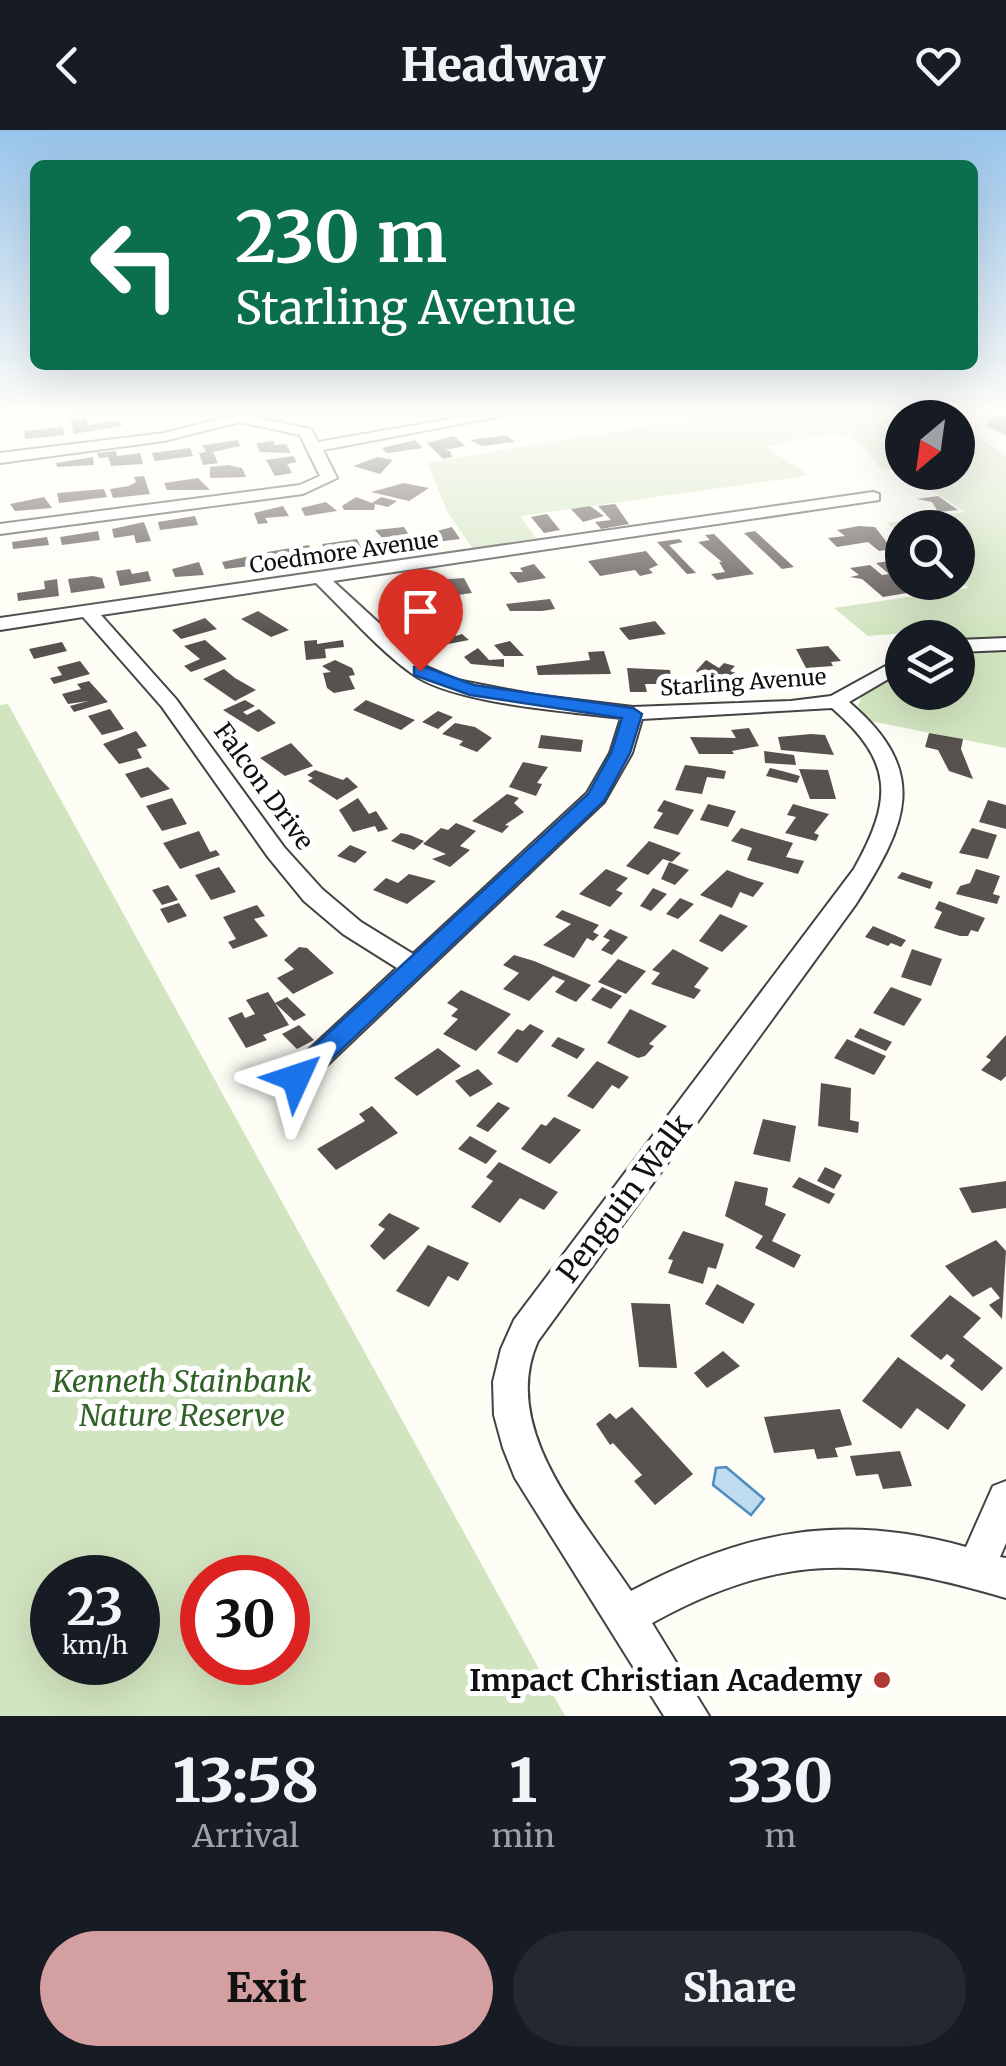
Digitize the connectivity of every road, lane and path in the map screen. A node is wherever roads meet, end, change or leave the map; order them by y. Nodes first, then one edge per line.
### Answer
1 (318, 485) edge
2 (873, 497) dead end
3 (0, 529) edge
4 (320, 578) junction
5 (88, 612) junction
6 (0, 624) edge
7 (1006, 644) edge
8 (975, 645) edge
9 (885, 674) edge
10 (836, 702) junction
11 (633, 714) junction
12 (416, 968) junction
13 (296, 1078) dead end
14 (1006, 1499) edge
15 (991, 1573) edge
16 (626, 1615) junction
17 (688, 1716) edge

1 - 3 street
2 - 4 street, Coedmore Avenue
4 - 5 street, Coedmore Avenue
4 - 11 street, Starling Avenue
5 - 6 street, Coedmore Avenue
5 - 12 street, Falcon Drive
7 - 8 street
9 - 10 street, Starling Avenue
10 - 11 street, Starling Avenue
10 - 16 street, Penguin Walk
11 - 12 street
12 - 13 street
14 - 15 street
15 - 16 street
16 - 17 street, Penguin Walk

